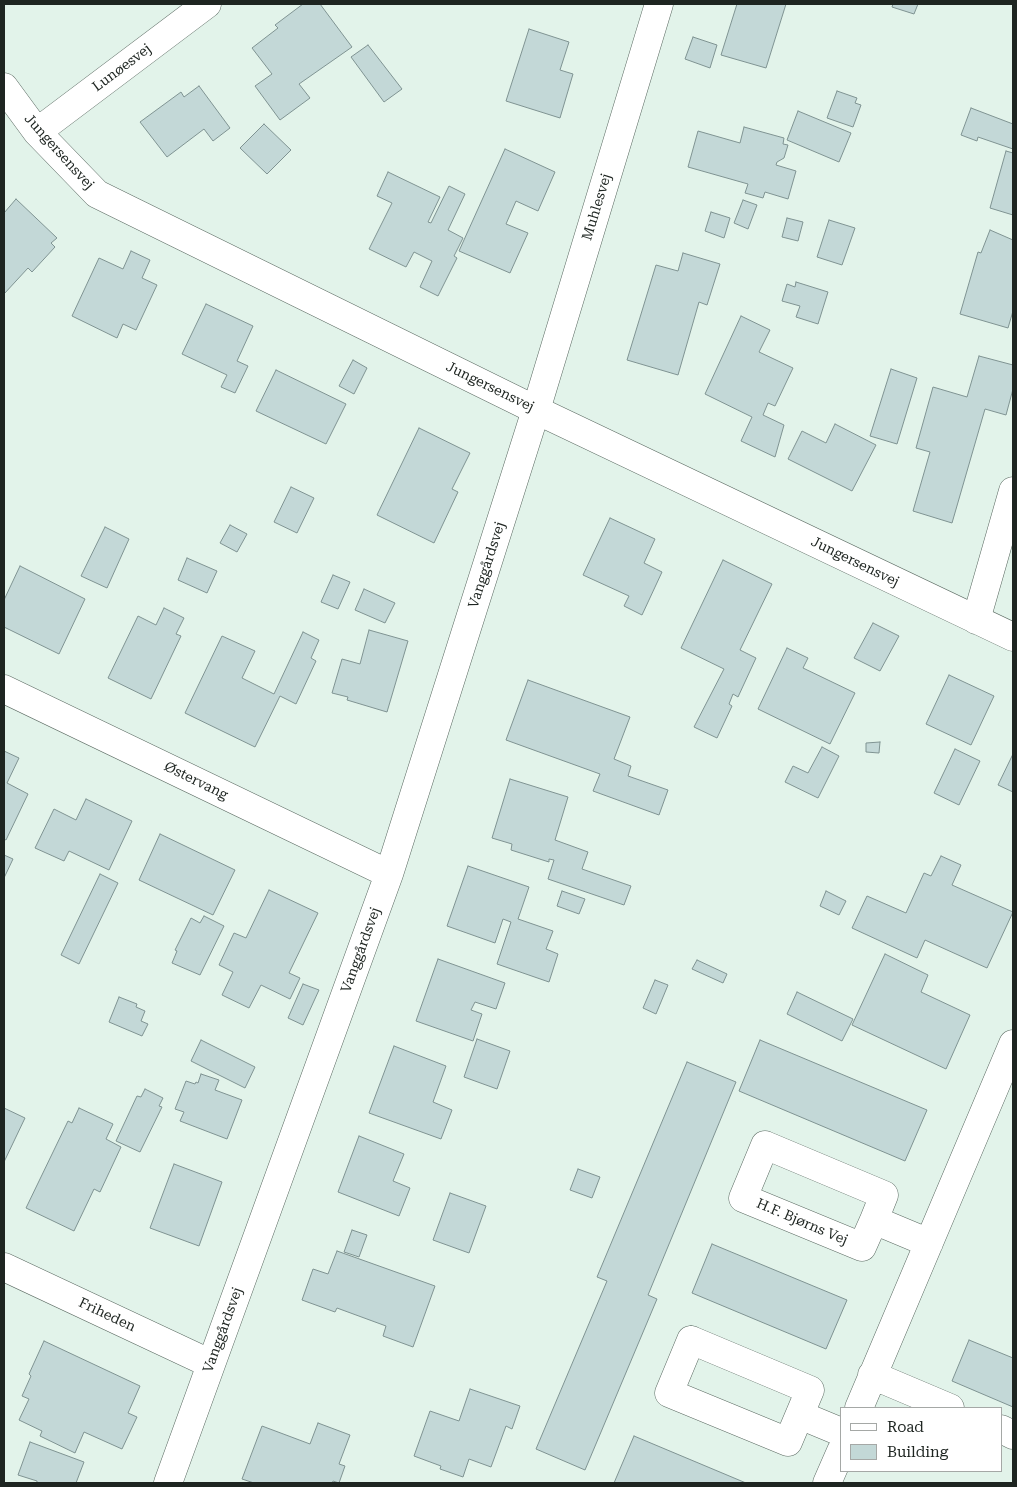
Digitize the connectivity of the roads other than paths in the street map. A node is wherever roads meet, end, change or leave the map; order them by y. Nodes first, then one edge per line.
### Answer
1 (207, 4) edge
2 (659, 4) edge
3 (4, 87) edge
4 (37, 132) junction
5 (536, 410) junction
6 (1013, 491) edge
7 (976, 620) junction
8 (1013, 637) edge
9 (4, 689) edge
10 (389, 874) junction
11 (1013, 1044) edge
12 (874, 1220) junction
13 (929, 1243) junction
14 (4, 1267) edge
15 (211, 1364) junction
16 (872, 1376) junction
17 (858, 1407) edge
18 (948, 1407) edge
19 (800, 1415) junction
20 (840, 1432) edge
21 (840, 1453) edge
22 (168, 1483) edge
23 (827, 1483) edge

1 - 4 street, Lunøesvej
2 - 5 street, Muhlesvej
3 - 4 street, Jungersensvej
4 - 5 street, Jungersensvej
5 - 7 street, Jungersensvej
5 - 10 street, Vanggårdsvej
6 - 7 street
7 - 8 street, Jungersensvej
9 - 10 street, Østervang
10 - 15 street, Vanggårdsvej
11 - 13 street
12 - 12 street, H.F. Bjørns Vej
12 - 13 street
13 - 16 street
14 - 15 street, Friheden
15 - 22 street, Vanggårdsvej
16 - 17 street
16 - 18 street
19 - 19 street
19 - 20 street
21 - 23 street

